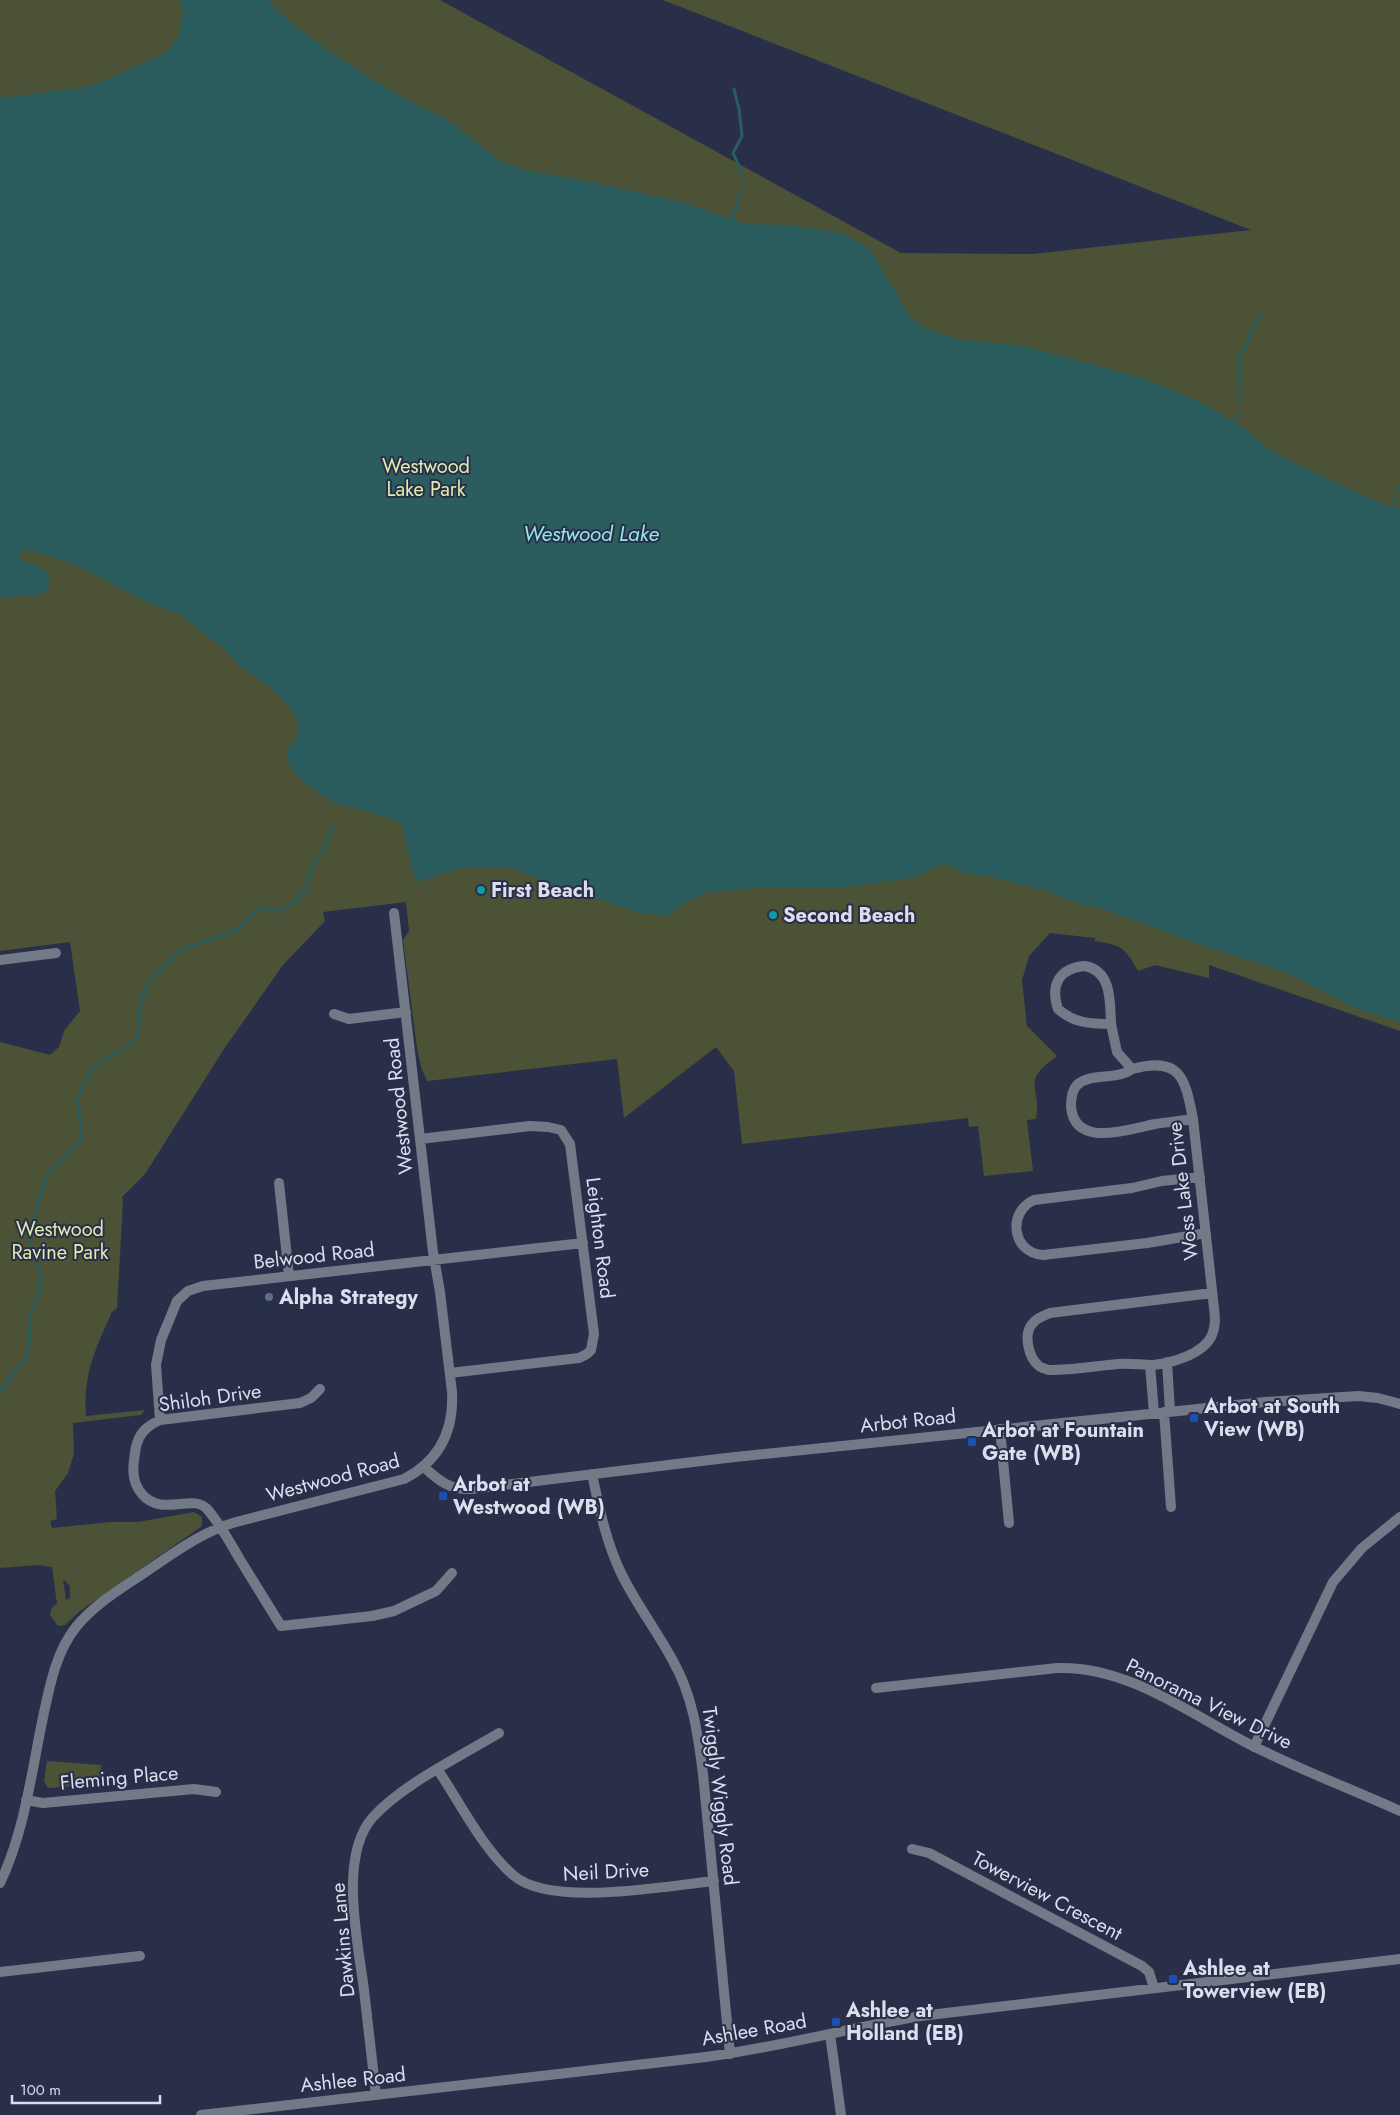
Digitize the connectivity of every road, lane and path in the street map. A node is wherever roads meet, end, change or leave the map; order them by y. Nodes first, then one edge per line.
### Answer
1 (394, 913) dead end
2 (56, 953) dead end
3 (0, 960) edge
4 (406, 1012) junction
5 (334, 1014) dead end
6 (1111, 1024) junction
7 (1132, 1069) junction
8 (1194, 1120) junction
9 (420, 1139) junction
10 (1200, 1177) junction
11 (279, 1183) dead end
12 (1206, 1233) junction
13 (583, 1243) junction
14 (434, 1260) junction
15 (290, 1276) junction
16 (1212, 1293) junction
17 (1167, 1362) junction
18 (1150, 1365) junction
19 (450, 1373) junction
20 (320, 1390) dead end
21 (1397, 1401) edge
22 (1163, 1412) junction
23 (160, 1420) junction
24 (1000, 1429) junction
25 (424, 1467) junction
26 (592, 1474) junction
27 (1170, 1508) dead end
28 (1400, 1517) edge
29 (1009, 1523) dead end
30 (221, 1527) junction
31 (452, 1573) dead end
32 (876, 1688) dead end
33 (499, 1733) dead end
34 (1254, 1746) junction
35 (438, 1770) junction
36 (216, 1792) dead end
37 (26, 1800) junction
38 (1400, 1810) edge
39 (912, 1849) dead end
40 (714, 1881) junction
41 (0, 1883) edge
42 (140, 1956) dead end
43 (1400, 1959) edge
44 (0, 1972) edge
45 (1154, 1988) junction
46 (830, 2034) junction
47 (730, 2054) junction
48 (376, 2095) junction
49 (201, 2115) edge
50 (841, 2115) edge

1 - 4 street, Westwood Road
2 - 3 street
4 - 5 street
4 - 9 street, Westwood Road
6 - 6 street
6 - 7 street
7 - 8 street, Woss Lake Drive
7 - 8 street, Woss Lake Drive
8 - 10 street, Woss Lake Drive
9 - 13 street, Leighton Road
9 - 14 street, Westwood Road
10 - 12 street, Woss Lake Drive
10 - 12 street
11 - 15 street
12 - 16 street, Woss Lake Drive
13 - 14 street, Belwood Road
13 - 19 street, Leighton Road
14 - 15 street, Belwood Road
14 - 19 street, Westwood Road
15 - 23 street, Belwood Road
16 - 17 street, Woss Lake Drive
16 - 18 street, Woss Lake Drive
17 - 18 street, Woss Lake Drive
17 - 22 street
18 - 22 street
19 - 25 street, Westwood Road
20 - 23 street, Shiloh Drive
21 - 22 street, Arbot Road
22 - 24 street, Arbot Road
22 - 27 street
23 - 30 street, Shiloh Drive
24 - 26 street, Arbot Road
24 - 29 street
25 - 26 street, Arbot Road
25 - 30 street, Westwood Road
26 - 40 street, Twiggly Wiggly Road
28 - 34 street
30 - 31 street, Shiloh Drive
30 - 37 street, Westwood Road
32 - 34 street, Panorama View Drive
33 - 35 street, Dawkins Lane
34 - 38 street, Panorama View Drive
35 - 40 street, Neil Drive
35 - 48 street, Dawkins Lane
36 - 37 street, Fleming Place
37 - 41 street, Westwood Road
39 - 45 street, Towerview Crescent
40 - 47 street, Twiggly Wiggly Road
42 - 44 street
43 - 45 street, Ashlee Road
45 - 46 street, Ashlee Road
46 - 47 street, Ashlee Road
46 - 50 street
47 - 48 street, Ashlee Road
48 - 49 street, Ashlee Road

